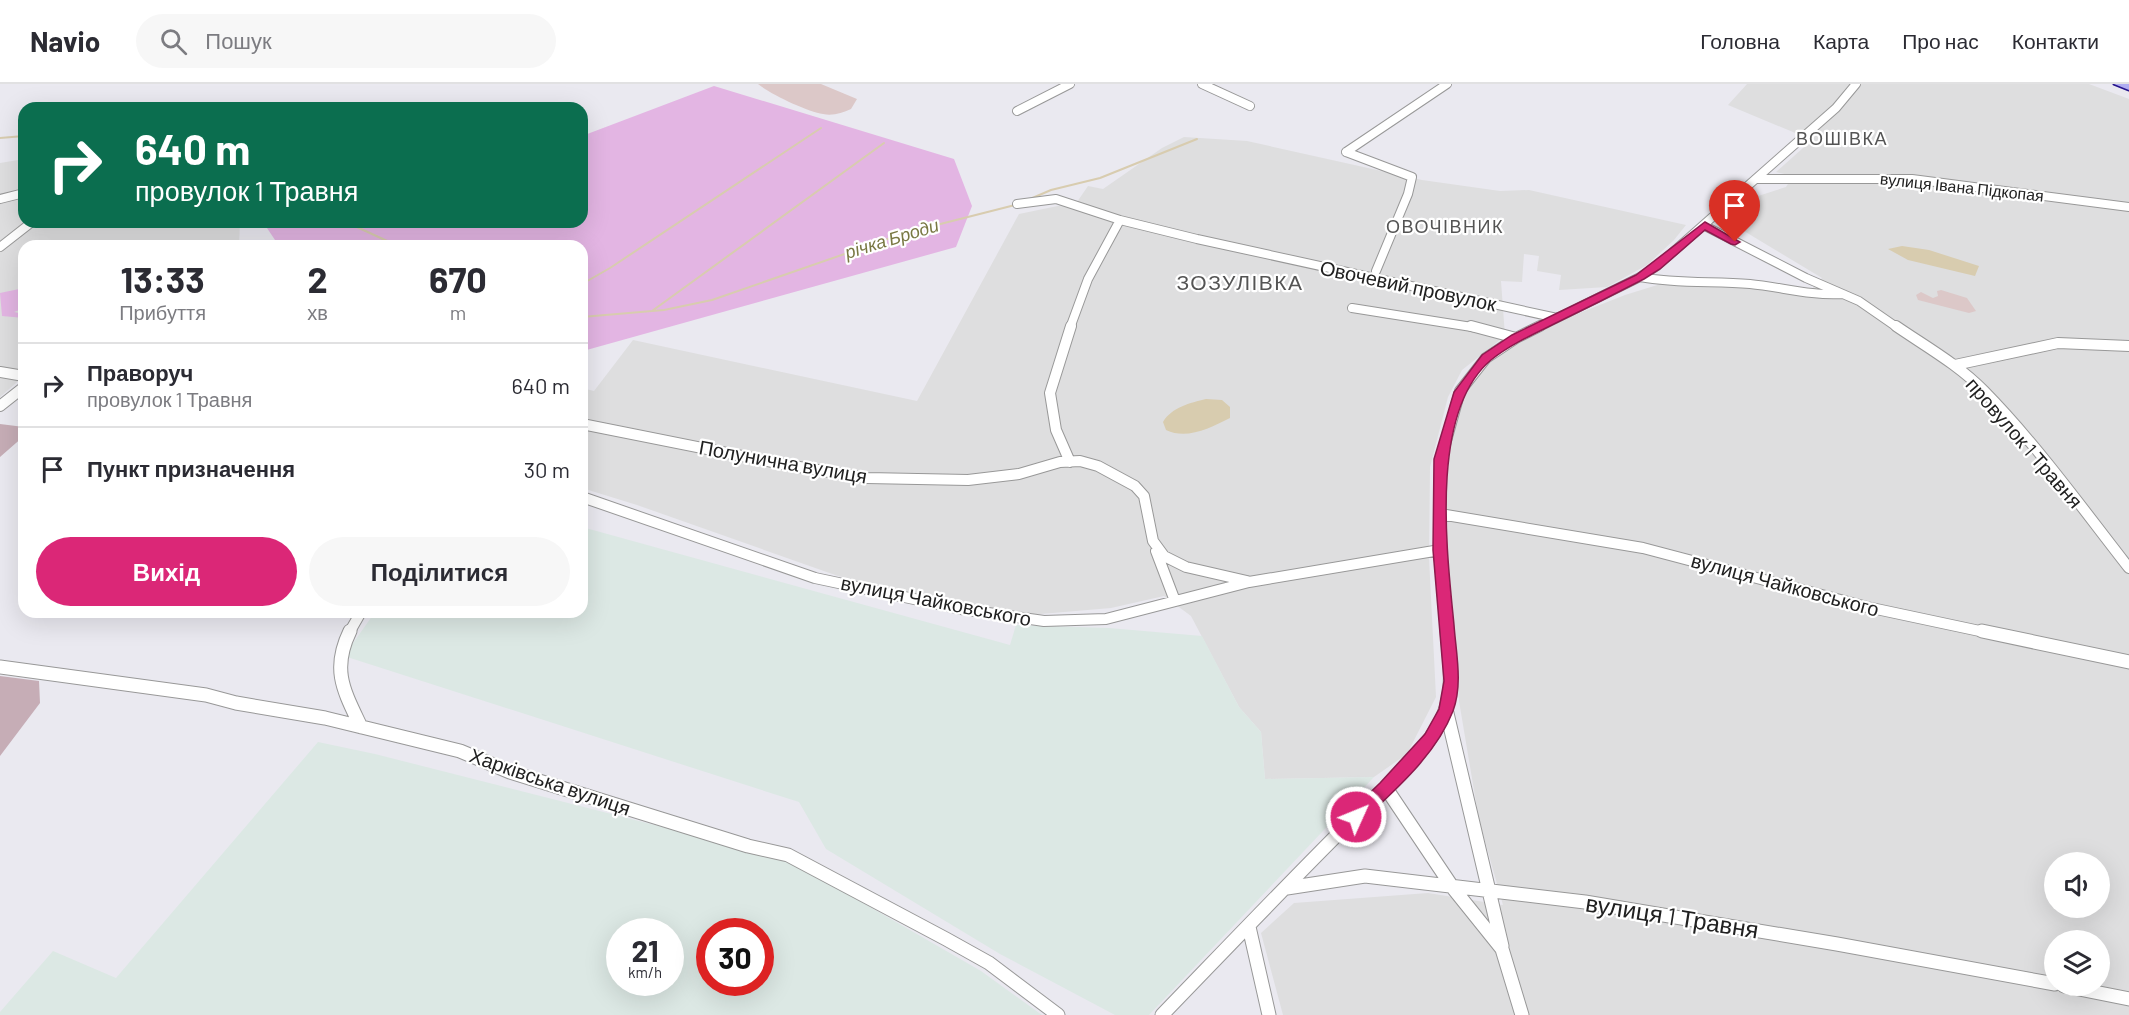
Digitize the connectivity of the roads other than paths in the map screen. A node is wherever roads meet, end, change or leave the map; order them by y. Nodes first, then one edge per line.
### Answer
1 (1070, 84) edge
2 (1202, 84) edge
3 (1446, 84) edge
4 (1856, 84) edge
5 (2120, 84) edge
6 (2129, 87) edge
7 (1250, 106) dead end
8 (1017, 111) dead end
9 (1758, 179) junction
10 (18, 194) edge
11 (0, 199) edge
12 (1017, 204) dead end
13 (2129, 207) edge
14 (1120, 220) junction
15 (1705, 226) junction
16 (24, 228) edge
17 (0, 247) edge
18 (1376, 271) dead end
19 (1640, 277) junction
20 (1845, 294) junction
21 (1352, 308) dead end
22 (1557, 318) junction
23 (1516, 338) junction
24 (2129, 346) edge
25 (1955, 365) junction
26 (0, 372) edge
27 (18, 375) edge
28 (18, 392) edge
29 (0, 406) edge
30 (588, 425) edge
31 (1070, 462) junction
32 (588, 500) edge
33 (1440, 514) junction
34 (1153, 541) junction
35 (1440, 550) junction
36 (2129, 568) edge
37 (1249, 582) junction
38 (1175, 601) junction
39 (358, 618) edge
40 (2129, 662) edge
41 (0, 667) edge
42 (1446, 709) junction
43 (361, 727) junction
44 (1386, 788) junction
45 (1287, 888) junction
46 (1453, 888) junction
47 (1490, 892) junction
48 (1249, 927) junction
49 (1502, 949) junction
50 (2044, 982) edge
51 (2110, 995) edge
52 (2129, 999) edge
53 (1058, 1015) edge
54 (1162, 1015) edge
55 (1269, 1015) edge
56 (1522, 1015) edge

1 - 8 street
2 - 7 street
3 - 18 street
4 - 9 street
5 - 6 main road
9 - 13 street, вулиця Івана Підкопая
9 - 15 street
10 - 11 street
12 - 14 street, Овочевий провулок
14 - 22 street, Овочевий провулок
14 - 31 street
15 - 19 street
15 - 20 street, провулок 1 Травня
16 - 17 street
19 - 20 street
19 - 22 street
20 - 25 street, провулок 1 Травня
21 - 23 street
22 - 23 street
23 - 33 street
24 - 25 street
25 - 36 street, провулок 1 Травня
26 - 27 street
28 - 29 street
30 - 31 street, Полунична вулиця
31 - 34 street, Полунична вулиця
32 - 38 street, вулиця Чайковського
33 - 35 street
33 - 40 street, вулиця Чайковського
34 - 37 street
34 - 38 street, Полунична вулиця
35 - 37 street, вулиця Чайковського
35 - 42 street
37 - 38 street, вулиця Чайковського
39 - 43 street
41 - 43 street, Харківська вулиця
42 - 44 street
42 - 47 street
43 - 53 street, Харківська вулиця
44 - 45 street
44 - 46 street
45 - 46 street, вулиця 1 Травня
45 - 48 street
46 - 47 street, вулиця 1 Травня
46 - 49 street
47 - 49 street
47 - 50 street, вулиця 1 Травня
48 - 54 street
48 - 55 street
49 - 56 street
51 - 52 street

